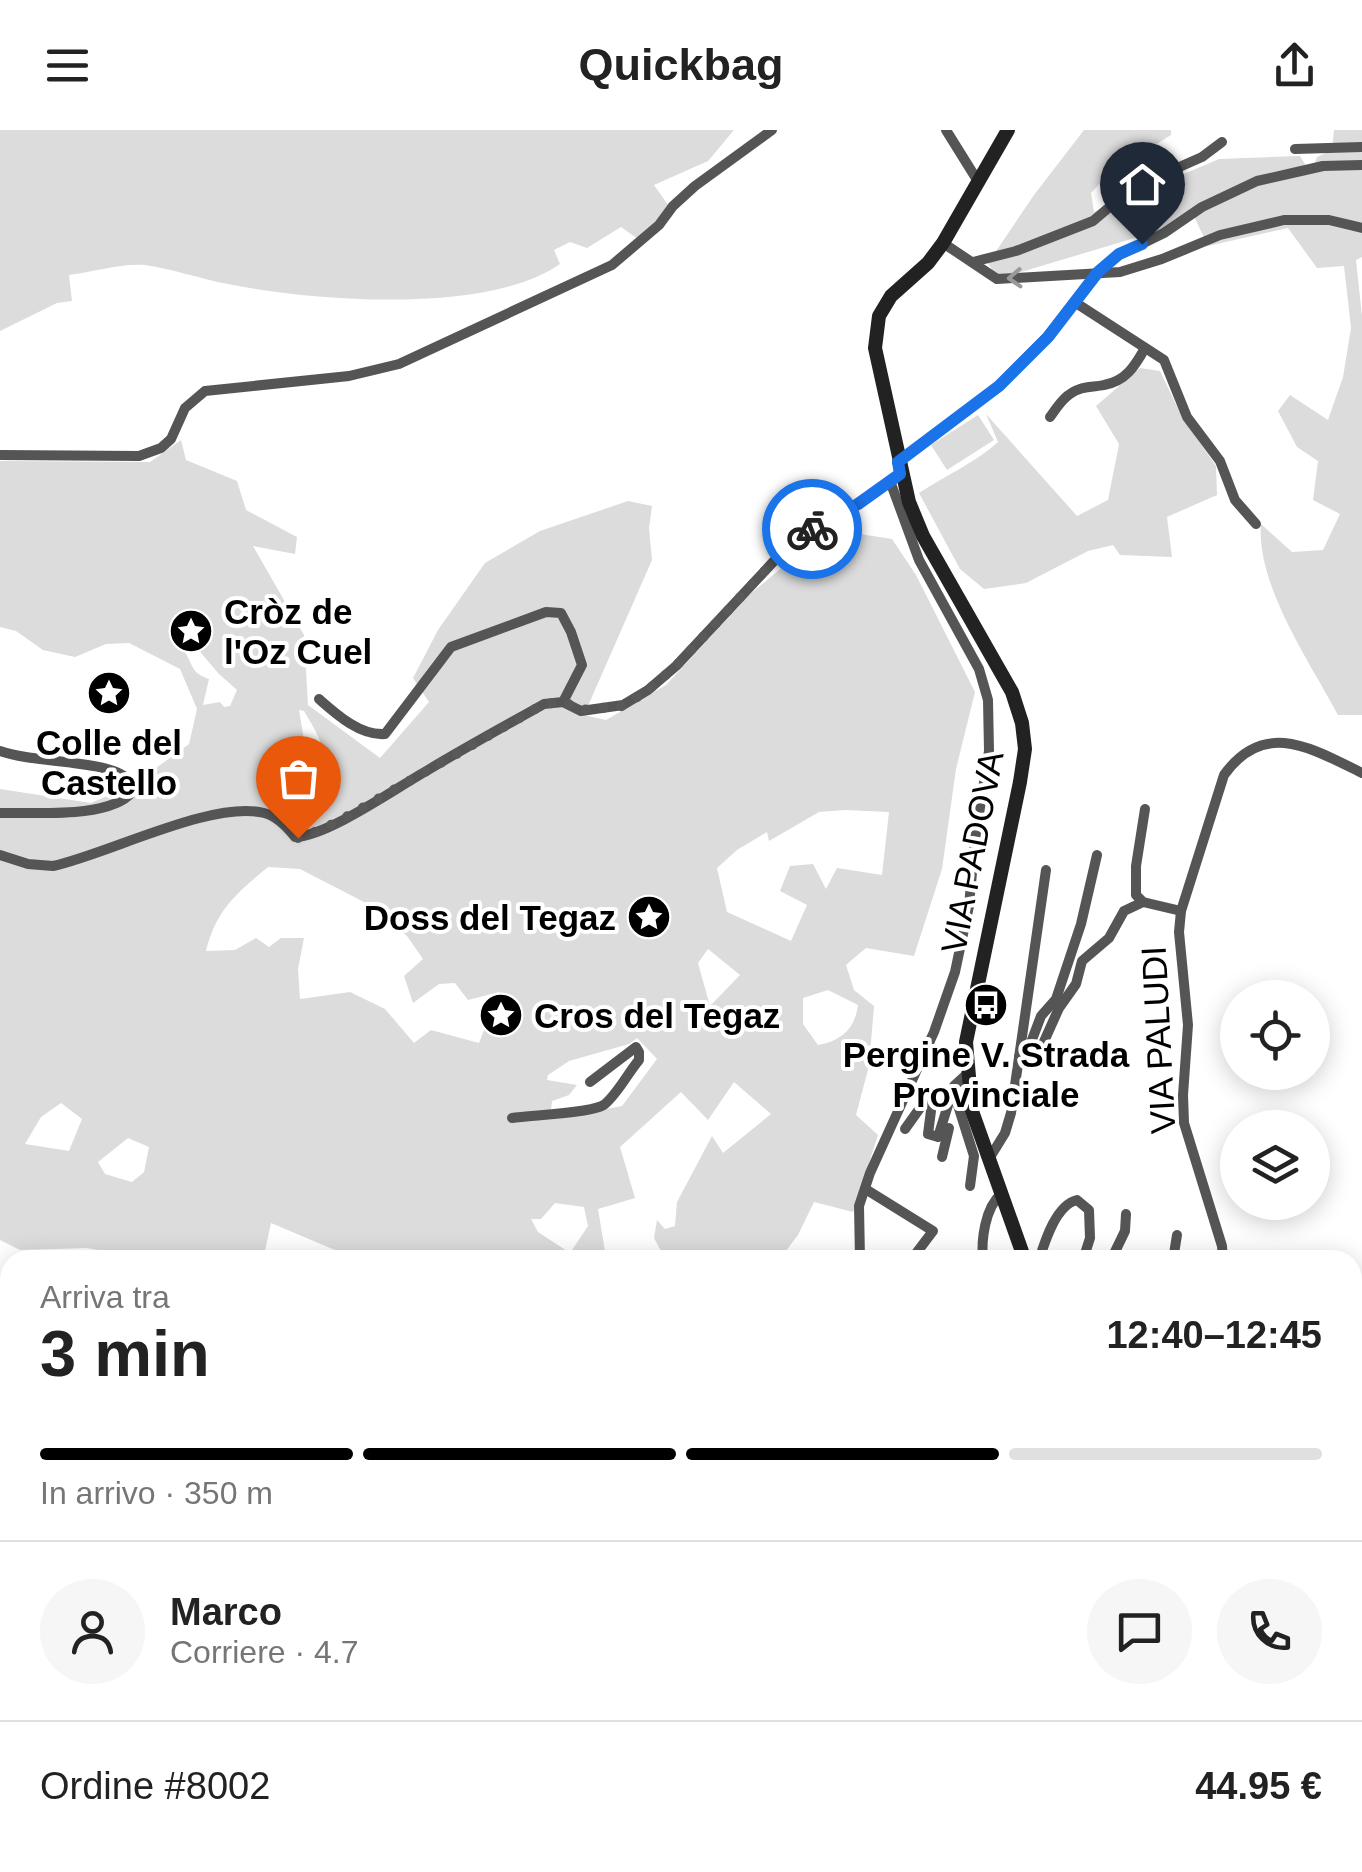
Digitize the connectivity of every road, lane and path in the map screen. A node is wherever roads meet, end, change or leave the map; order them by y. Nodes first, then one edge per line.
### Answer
1 (772, 130) edge
2 (946, 130) edge
3 (1008, 130) edge
4 (1222, 142) dead end
5 (1362, 148) edge
6 (1295, 149) dead end
7 (1362, 165) edge
8 (979, 182) junction
9 (1362, 228) edge
10 (943, 243) junction
11 (973, 262) junction
12 (1098, 272) junction
13 (1076, 303) junction
14 (1145, 348) junction
15 (1050, 417) dead end
16 (0, 454) edge
17 (896, 472) junction
18 (1256, 524) dead end
19 (319, 699) dead end
20 (564, 702) junction
21 (0, 751) edge
22 (1362, 773) edge
23 (1145, 809) dead end
24 (0, 813) edge
25 (0, 855) edge
26 (1096, 856) dead end
27 (1046, 870) dead end
28 (1143, 902) junction
29 (1181, 911) junction
30 (1038, 1055) dead end
31 (1018, 1058) junction
32 (966, 1074) junction
33 (590, 1082) dead end
34 (954, 1086) junction
35 (956, 1103) junction
36 (512, 1118) dead end
37 (905, 1130) dead end
38 (942, 1157) dead end
39 (988, 1160) junction
40 (970, 1186) dead end
41 (866, 1190) junction
42 (1001, 1194) junction
43 (1126, 1214) dead end
44 (1177, 1236) dead end
45 (860, 1250) edge
46 (918, 1250) edge
47 (982, 1250) edge
48 (1021, 1250) edge
49 (1042, 1250) edge
50 (1086, 1250) edge
51 (1115, 1250) edge
52 (1175, 1250) edge
53 (1222, 1250) edge

1 - 16 street
2 - 8 street
3 - 8 main road, VIA PADOVA
4 - 11 street
5 - 6 street
7 - 12 street
8 - 10 main road, VIA PADOVA
9 - 12 street
10 - 11 street
10 - 17 main road, VIA PADOVA
12 -> 11 street
12 - 13 street
13 - 14 street
13 - 17 street
14 - 15 street
14 - 18 street
17 - 20 street
17 - 32 main road, VIA PADOVA
17 - 41 street
19 - 20 street
20 - 25 street
21 - 24 street
22 - 29 street
23 - 28 street, VIA PALUDI
26 - 31 street
27 - 31 street
28 - 29 street, VIA PALUDI
28 - 30 street, VIA PALUDI
29 - 53 street, VIA PALUDI
31 - 39 street
32 - 34 street
32 - 39 main road, VIA PADOVA
33 - 36 street
34 - 35 street
34 - 37 street
35 - 38 street
35 - 40 street
39 - 42 main road, VIA PADOVA
41 - 45 street
41 - 46 street
42 - 47 street
42 - 48 main road, VIA PADOVA
43 - 51 street
44 - 52 street
49 - 50 street

